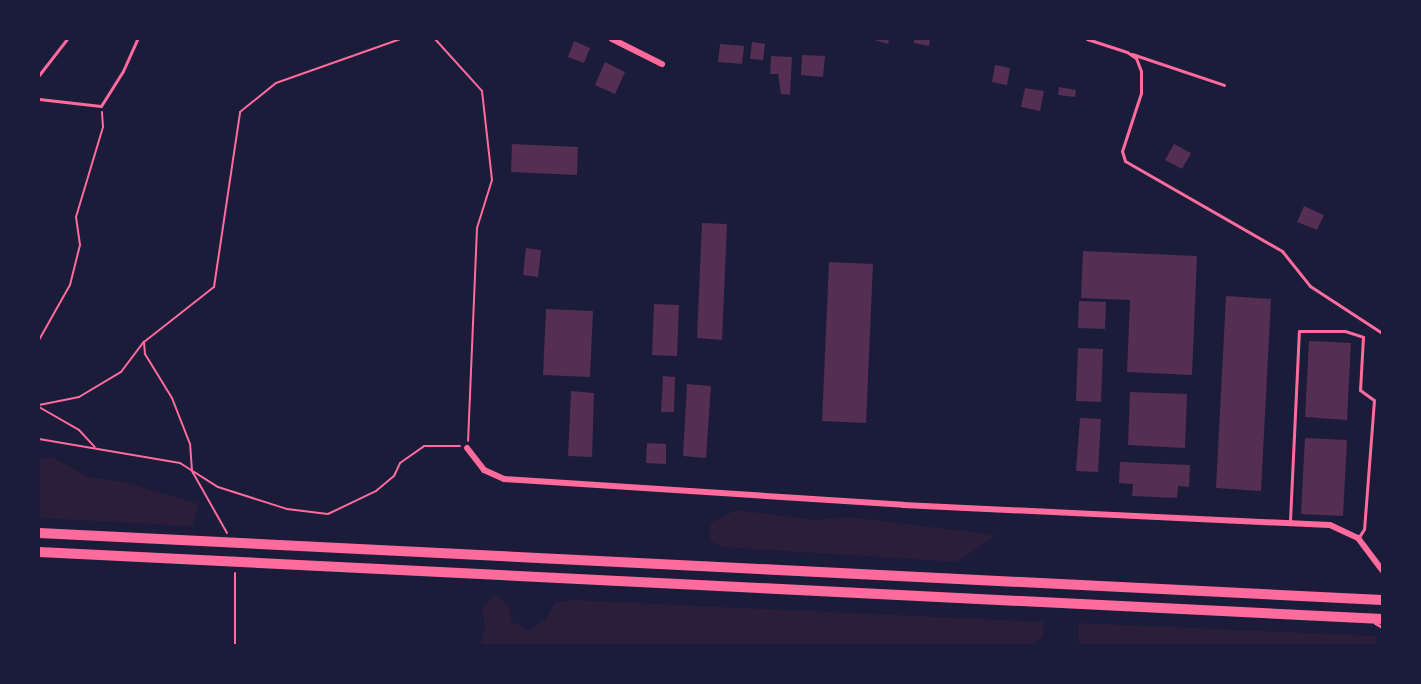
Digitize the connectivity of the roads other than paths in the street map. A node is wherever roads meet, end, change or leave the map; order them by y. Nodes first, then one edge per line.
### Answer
1 (68, 39) edge
2 (137, 39) edge
3 (612, 39) edge
4 (1087, 39) edge
5 (1127, 52) junction
6 (662, 64) dead end
7 (39, 75) edge
8 (1224, 85) dead end
9 (39, 99) edge
10 (1382, 333) edge
11 (467, 448) road end
12 (1290, 520) junction
13 (39, 533) edge
14 (1358, 538) junction
15 (39, 552) edge
16 (1382, 570) edge
17 (1382, 600) edge
18 (1362, 618) junction
19 (1382, 620) edge
20 (1382, 627) edge

1 - 7 lane
2 - 9 lane
3 - 6 street
4 - 5 lane
5 - 8 lane
5 - 10 lane
11 - 12 street
12 - 14 street
12 - 14 lane
13 - 17 highway
14 - 16 street
15 - 18 highway
18 - 19 highway
18 - 20 lane

